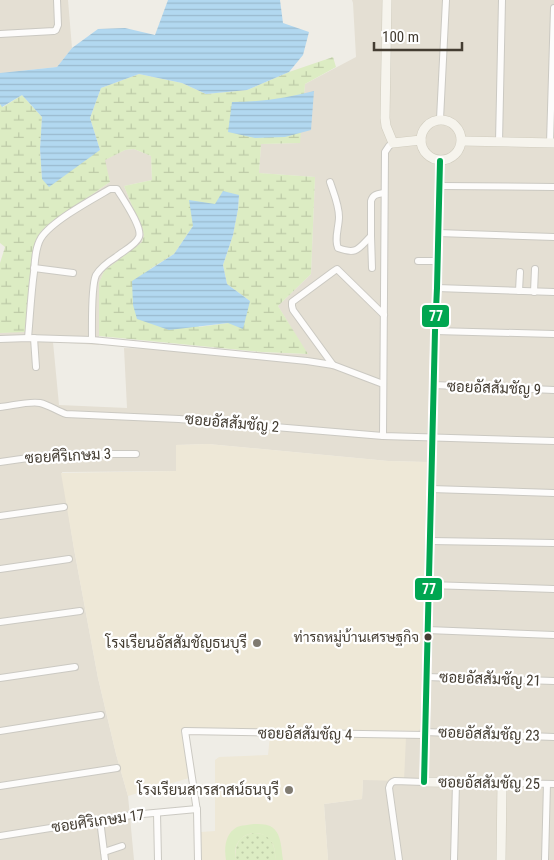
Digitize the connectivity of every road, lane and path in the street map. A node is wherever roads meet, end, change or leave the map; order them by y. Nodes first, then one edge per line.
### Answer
1 (57, 0) edge
2 (387, 0) edge
3 (446, 0) edge
4 (502, 0) edge
5 (554, 8) edge
6 (0, 34) edge
7 (440, 119) junction
8 (421, 140) junction
9 (462, 141) junction
10 (499, 142) junction
11 (393, 143) junction
12 (552, 143) edge
13 (440, 161) junction
14 (330, 182) dead end
15 (440, 186) junction
16 (554, 187) edge
17 (384, 193) junction
18 (438, 233) junction
19 (371, 236) junction
20 (554, 237) edge
21 (418, 261) dead end
22 (438, 261) junction
23 (34, 268) junction
24 (372, 268) dead end
25 (535, 269) dead end
26 (520, 272) dead end
27 (72, 273) dead end
28 (437, 288) junction
29 (519, 291) junction
30 (534, 292) junction
31 (554, 292) edge
32 (384, 315) junction
33 (435, 331) junction
34 (554, 334) edge
35 (31, 338) junction
36 (0, 339) edge
37 (92, 340) junction
38 (333, 365) junction
39 (36, 367) dead end
40 (383, 384) junction
41 (434, 385) junction
42 (554, 390) edge
43 (0, 407) edge
44 (383, 436) junction
45 (432, 437) junction
46 (554, 441) edge
47 (136, 454) dead end
48 (0, 462) edge
49 (431, 489) junction
50 (554, 493) edge
51 (64, 507) dead end
52 (0, 516) edge
53 (430, 541) junction
54 (554, 543) edge
55 (69, 559) dead end
56 (0, 569) edge
57 (428, 585) junction
58 (554, 589) edge
59 (80, 611) dead end
60 (0, 622) edge
61 (427, 630) junction
62 (554, 635) edge
63 (75, 667) dead end
64 (426, 676) junction
65 (0, 678) edge
66 (554, 681) edge
67 (101, 715) dead end
68 (0, 731) edge
69 (425, 734) junction
70 (554, 736) edge
71 (118, 768) dead end
72 (424, 782) junction
73 (456, 783) junction
74 (502, 784) junction
75 (551, 784) edge
76 (0, 786) edge
77 (197, 809) junction
78 (157, 813) junction
79 (100, 820) junction
80 (0, 836) edge
81 (122, 846) dead end
82 (104, 852) junction
83 (105, 860) edge
84 (158, 860) edge
85 (198, 860) edge
86 (399, 860) edge
87 (454, 860) edge
88 (501, 860) edge
89 (545, 860) edge

1 - 6 street
2 - 11 street
3 - 7 street
4 - 10 street
5 - 12 street
7 - 8 street
7 - 9 street
8 - 11 street
8 - 13 street
9 - 10 street
9 - 13 street
10 - 12 street
11 - 17 street
13 - 15 street
14 - 19 street
15 - 16 street
15 - 18 street
17 - 19 street
17 - 32 street
18 - 20 street
18 - 22 street
19 - 24 street
21 - 22 street
22 - 28 street
23 - 27 street
23 - 35 street
23 - 37 street
25 - 30 street
26 - 29 street
28 - 29 street
28 - 33 street
29 - 30 street
30 - 31 street
32 - 38 street
32 - 40 street
33 - 34 street
33 - 41 street
35 - 36 street
35 - 37 street
35 - 39 street
37 - 38 street
38 - 40 street
40 - 44 street
41 - 42 street, ซอยอัสสัมชัญ 9
41 - 45 street
43 - 44 street, ซอยอัสสัมชัญ 2
44 - 45 street, ซอยอัสสัมชัญ 2
45 - 46 street, ซอยอัสสัมชัญ 2
45 - 49 street
47 - 48 street, ซอยศิริเกษม 3
49 - 50 street
49 - 53 street
51 - 52 street
53 - 54 street
53 - 57 street
55 - 56 street
57 - 58 street
57 - 61 street
59 - 60 street
61 - 62 street
61 - 64 street
63 - 65 street
64 - 66 street, ซอยอัสสัมชัญ 21
64 - 69 street
67 - 68 street
69 - 70 street, ซอยอัสสัมชัญ 23
69 - 72 street
69 - 77 street, ซอยอัสสัมชัญ 4
71 - 76 street
72 - 73 street, ซอยอัสสัมชัญ 25
72 - 86 street
73 - 74 street, ซอยอัสสัมชัญ 25
73 - 87 street
74 - 75 street, ซอยอัสสัมชัญ 25
74 - 88 street
75 - 89 street
77 - 78 street, ซอยศิริเกษม 17
77 - 85 street
78 - 79 street, ซอยศิริเกษม 17
78 - 84 street
79 - 80 street, ซอยศิริเกษม 17
79 - 82 street
81 - 82 street
82 - 83 street

